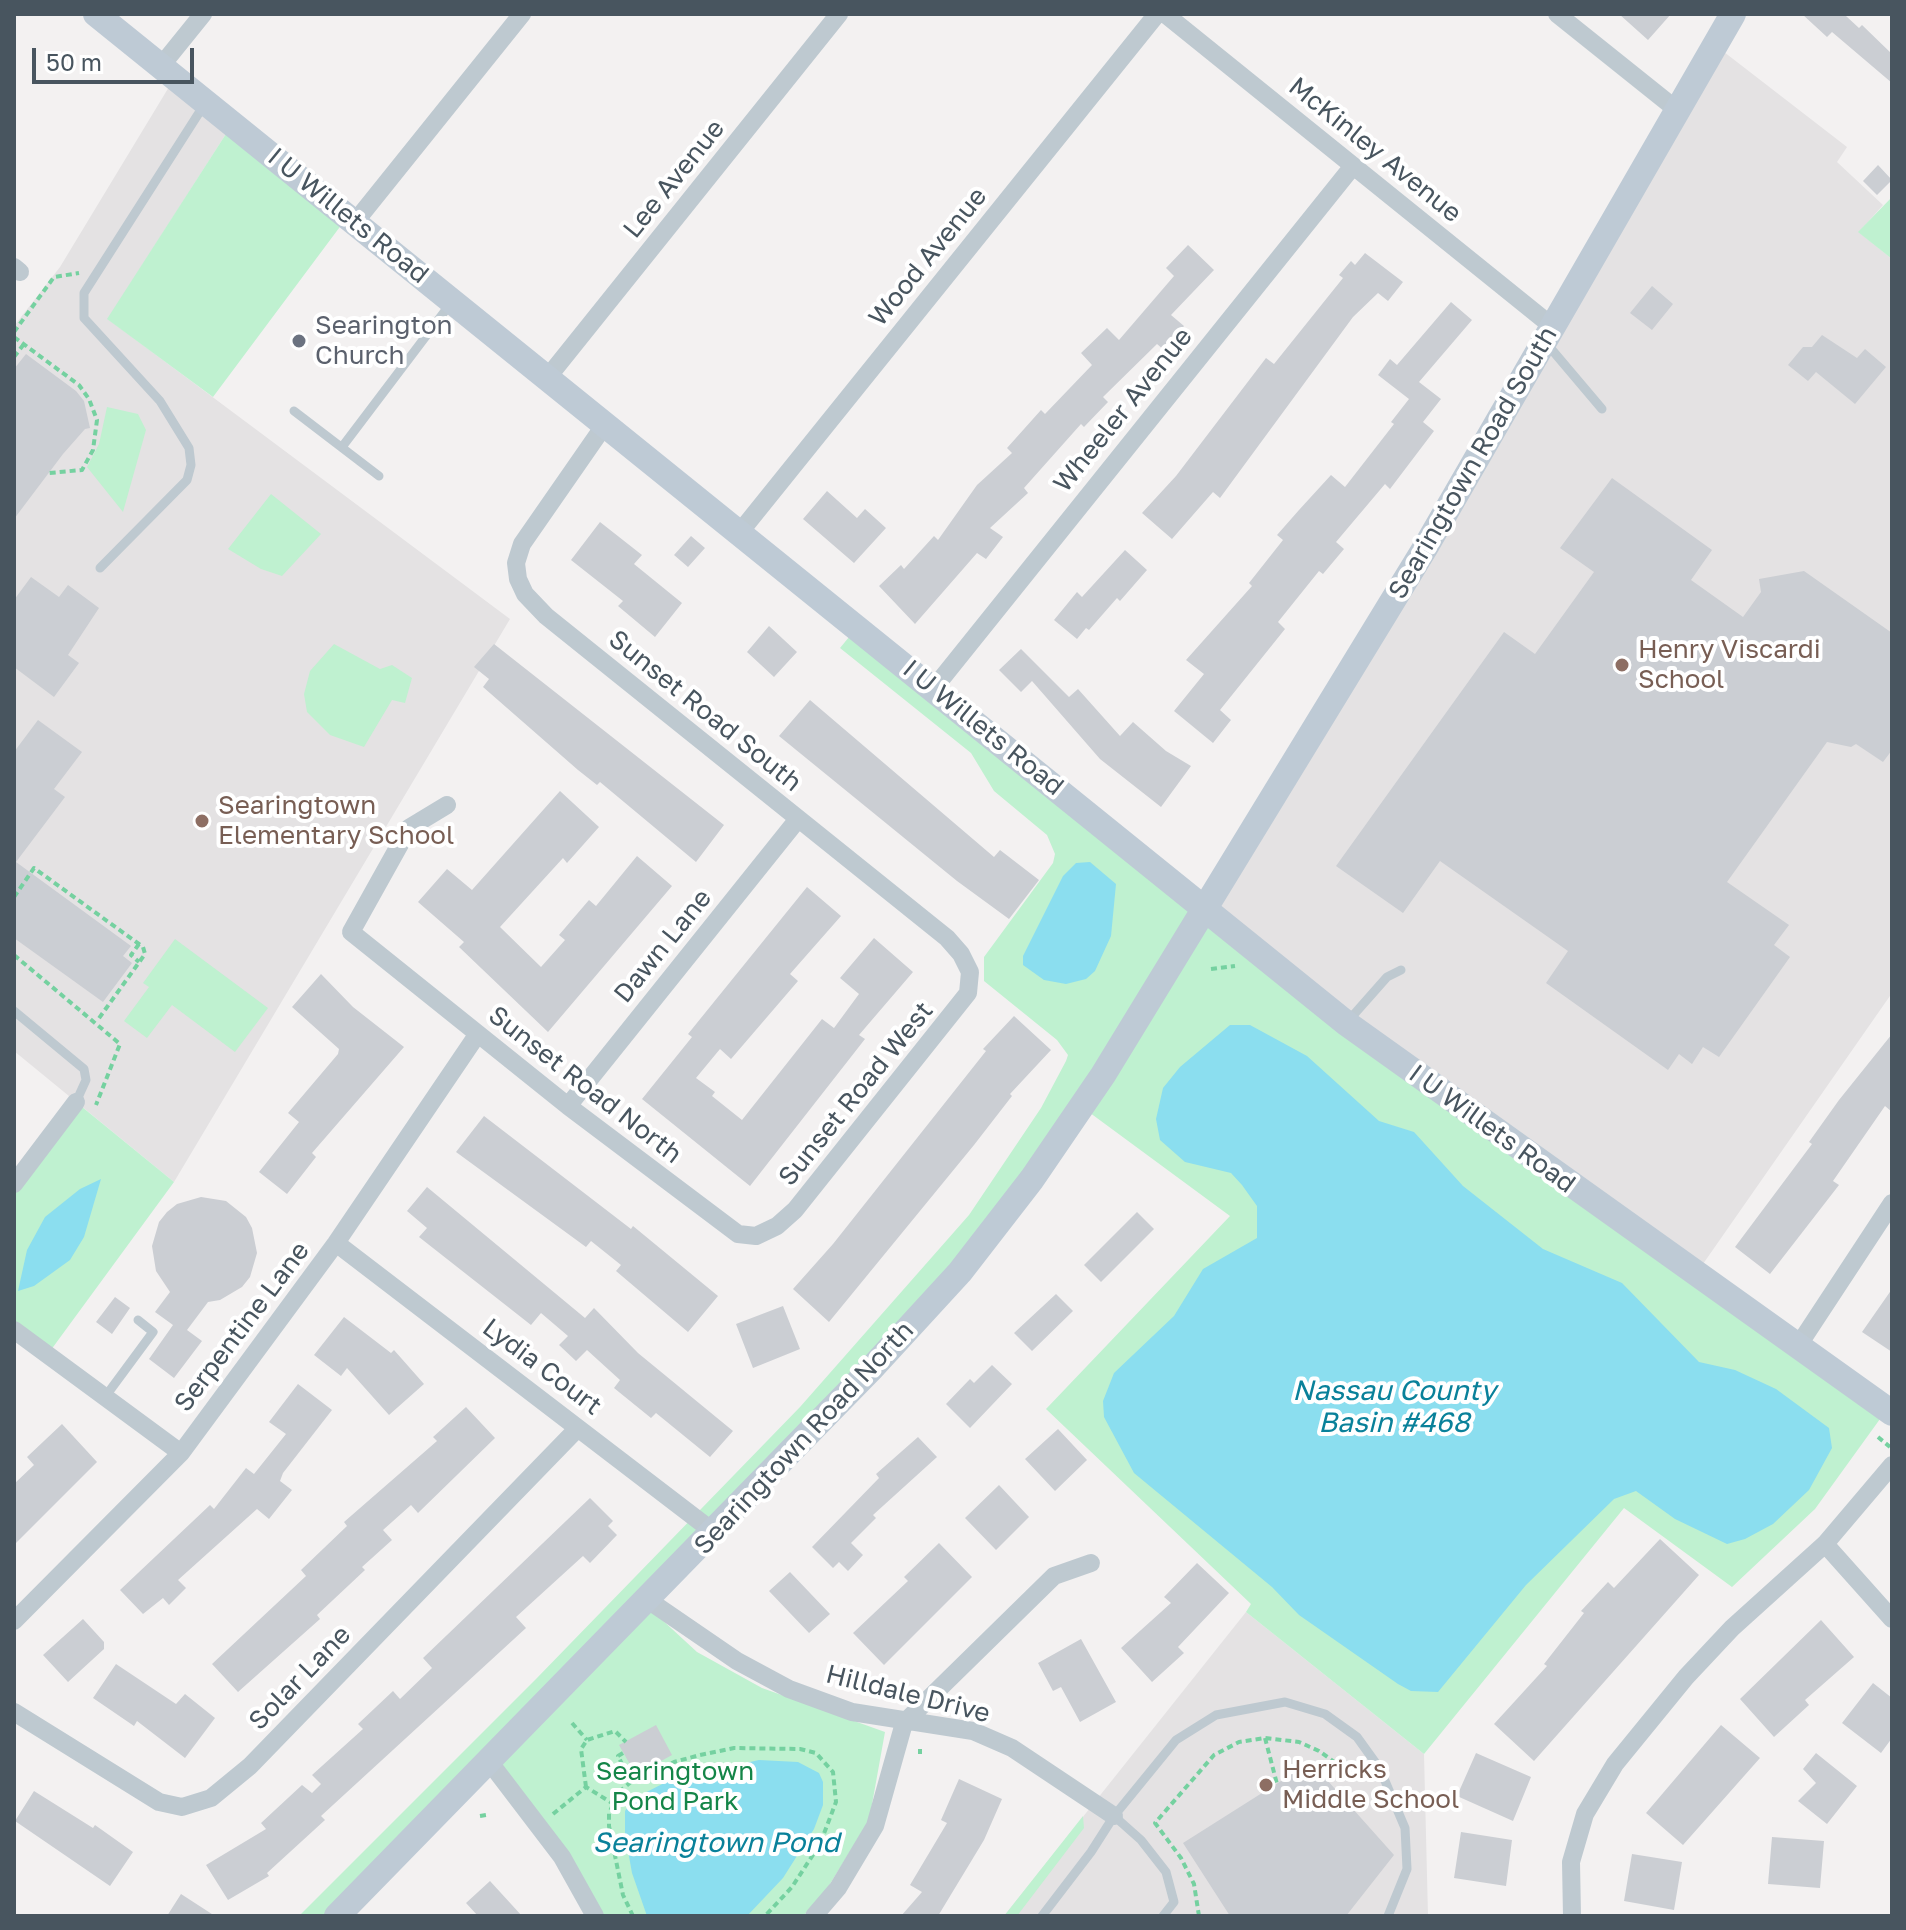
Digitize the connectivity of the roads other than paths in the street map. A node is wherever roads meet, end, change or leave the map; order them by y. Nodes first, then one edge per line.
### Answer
1 (96, 14) edge
2 (203, 14) edge
3 (522, 14) edge
4 (839, 14) edge
5 (1157, 14) edge
6 (1165, 14) edge
7 (1557, 14) edge
8 (1733, 14) edge
9 (161, 66) junction
10 (206, 102) junction
11 (1677, 110) junction
12 (1353, 166) junction
13 (355, 222) junction
14 (453, 300) junction
15 (1549, 334) junction
16 (548, 377) junction
17 (1602, 409) dead end
18 (294, 411) dead end
19 (606, 423) junction
20 (342, 447) junction
21 (379, 476) dead end
22 (740, 532) junction
23 (100, 568) dead end
24 (934, 688) junction
25 (447, 805) dead end
26 (798, 819) junction
27 (1204, 907) junction
28 (1401, 970) dead end
29 (957, 1010) joint
30 (14, 1011) edge
31 (1346, 1023) junction
32 (477, 1035) junction
33 (76, 1102) joint
34 (568, 1106) junction
35 (14, 1184) edge
36 (1892, 1203) edge
37 (795, 1210) joint
38 (336, 1243) junction
39 (138, 1320) dead end
40 (14, 1330) edge
41 (1798, 1346) junction
42 (105, 1397) junction
43 (1892, 1413) edge
44 (578, 1428) junction
45 (181, 1453) junction
46 (1892, 1465) edge
47 (715, 1533) junction
48 (1825, 1544) junction
49 (1091, 1563) dead end
50 (648, 1600) junction
51 (1892, 1619) edge
52 (14, 1621) edge
53 (14, 1712) edge
54 (904, 1723) junction
55 (488, 1760) junction
56 (1114, 1816) junction
57 (337, 1916) edge
58 (595, 1916) edge
59 (814, 1916) edge
60 (1042, 1916) edge
61 (1163, 1916) edge
62 (1388, 1916) edge
63 (1572, 1916) edge

1 - 9 main road, I U Willets Road
2 - 9 street
3 - 13 street
4 - 16 street, Lee Avenue
5 - 22 street, Wood Avenue
6 - 12 street, McKinley Avenue
7 - 11 street
8 - 11 main road, Searingtown Road South
9 - 10 main road, I U Willets Road
10 - 13 main road, I U Willets Road
10 - 23 lane
11 - 15 main road, Searingtown Road South
12 - 15 street, McKinley Avenue
12 - 24 street, Wheeler Avenue
13 - 14 main road, I U Willets Road
14 - 16 main road, I U Willets Road
14 - 20 lane
15 - 17 lane
15 - 27 main road, Searingtown Road South
16 - 19 main road, I U Willets Road
18 - 20 lane
19 - 22 main road, I U Willets Road
19 - 26 street, Sunset Road South
20 - 21 lane
22 - 24 main road, I U Willets Road
24 - 27 main road, I U Willets Road
25 - 32 street, Sunset Road North
26 - 29 street, Sunset Road South
26 - 34 street, Dawn Lane
27 - 31 main road, I U Willets Road
27 - 47 main road, Searingtown Road North
28 - 31 lane
29 - 37 street, Sunset Road West
30 - 33 lane
31 - 41 main road, I U Willets Road
32 - 34 street, Sunset Road North
32 - 38 street, Serpentine Lane
33 - 35 street
34 - 37 street, Sunset Road North
36 - 41 street
38 - 44 street, Lydia Court
38 - 45 street, Serpentine Lane
39 - 42 lane
40 - 42 street
41 - 43 main road, I U Willets Road
42 - 45 street
44 - 47 street, Lydia Court
44 - 53 street, Solar Lane
45 - 52 street, Serpentine Lane
46 - 48 street
47 - 50 main road, Searingtown Road North
48 - 51 street
48 - 63 street
49 - 54 street
50 - 54 street, Hilldale Drive
50 - 55 main road, Searingtown Road North
54 - 56 street, Hilldale Drive
54 - 59 street
55 - 57 main road, Searingtown Road North
55 - 58 street
56 - 60 lane
56 - 61 lane
56 - 62 lane

